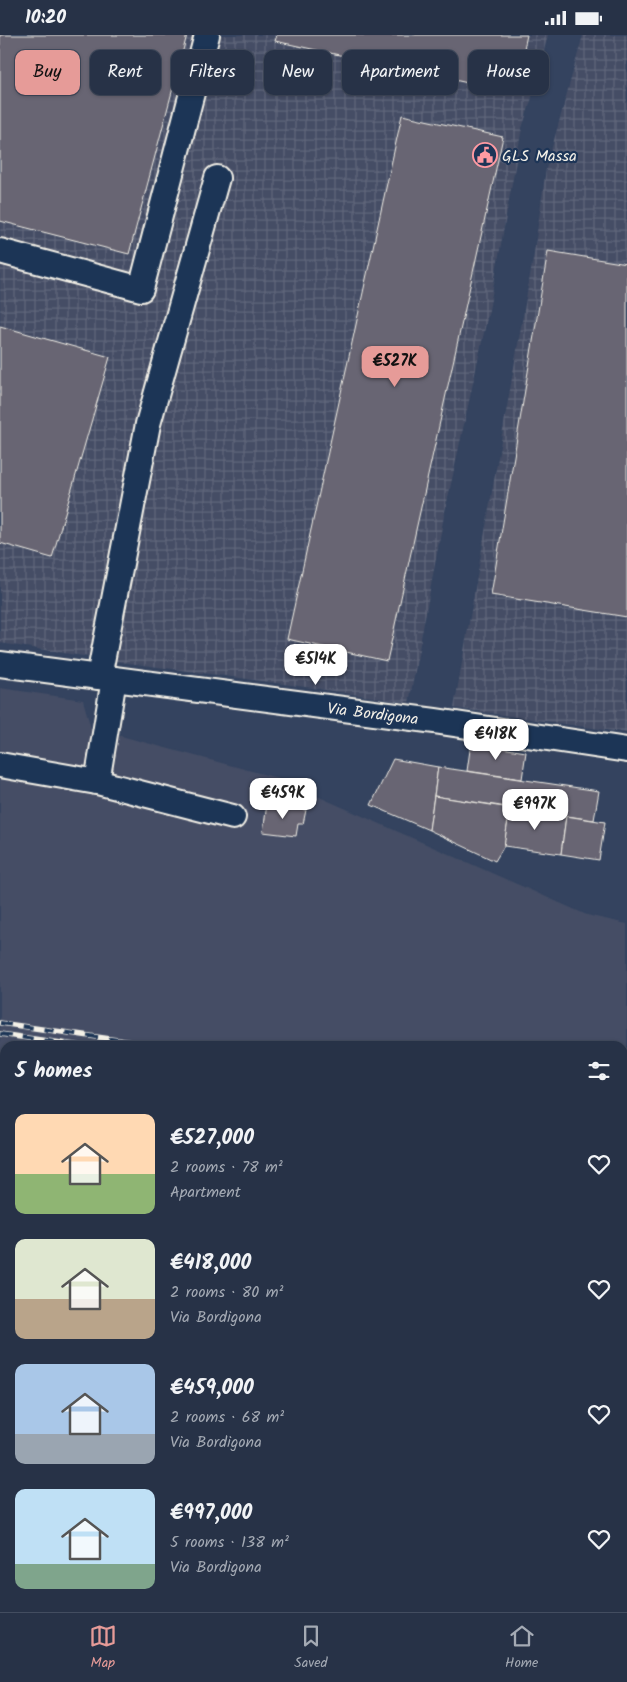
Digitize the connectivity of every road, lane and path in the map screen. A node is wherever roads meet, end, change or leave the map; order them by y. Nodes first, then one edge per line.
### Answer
1 (207, 35) edge
2 (217, 178) dead end
3 (0, 251) edge
4 (0, 664) edge
5 (106, 678) junction
6 (627, 750) edge
7 (0, 765) edge
8 (97, 782) junction
9 (233, 817) dead end

1 - 3 street
2 - 5 street
4 - 5 street, Via Bordigona
5 - 6 street, Via Bordigona
5 - 8 street
7 - 8 street
8 - 9 street

